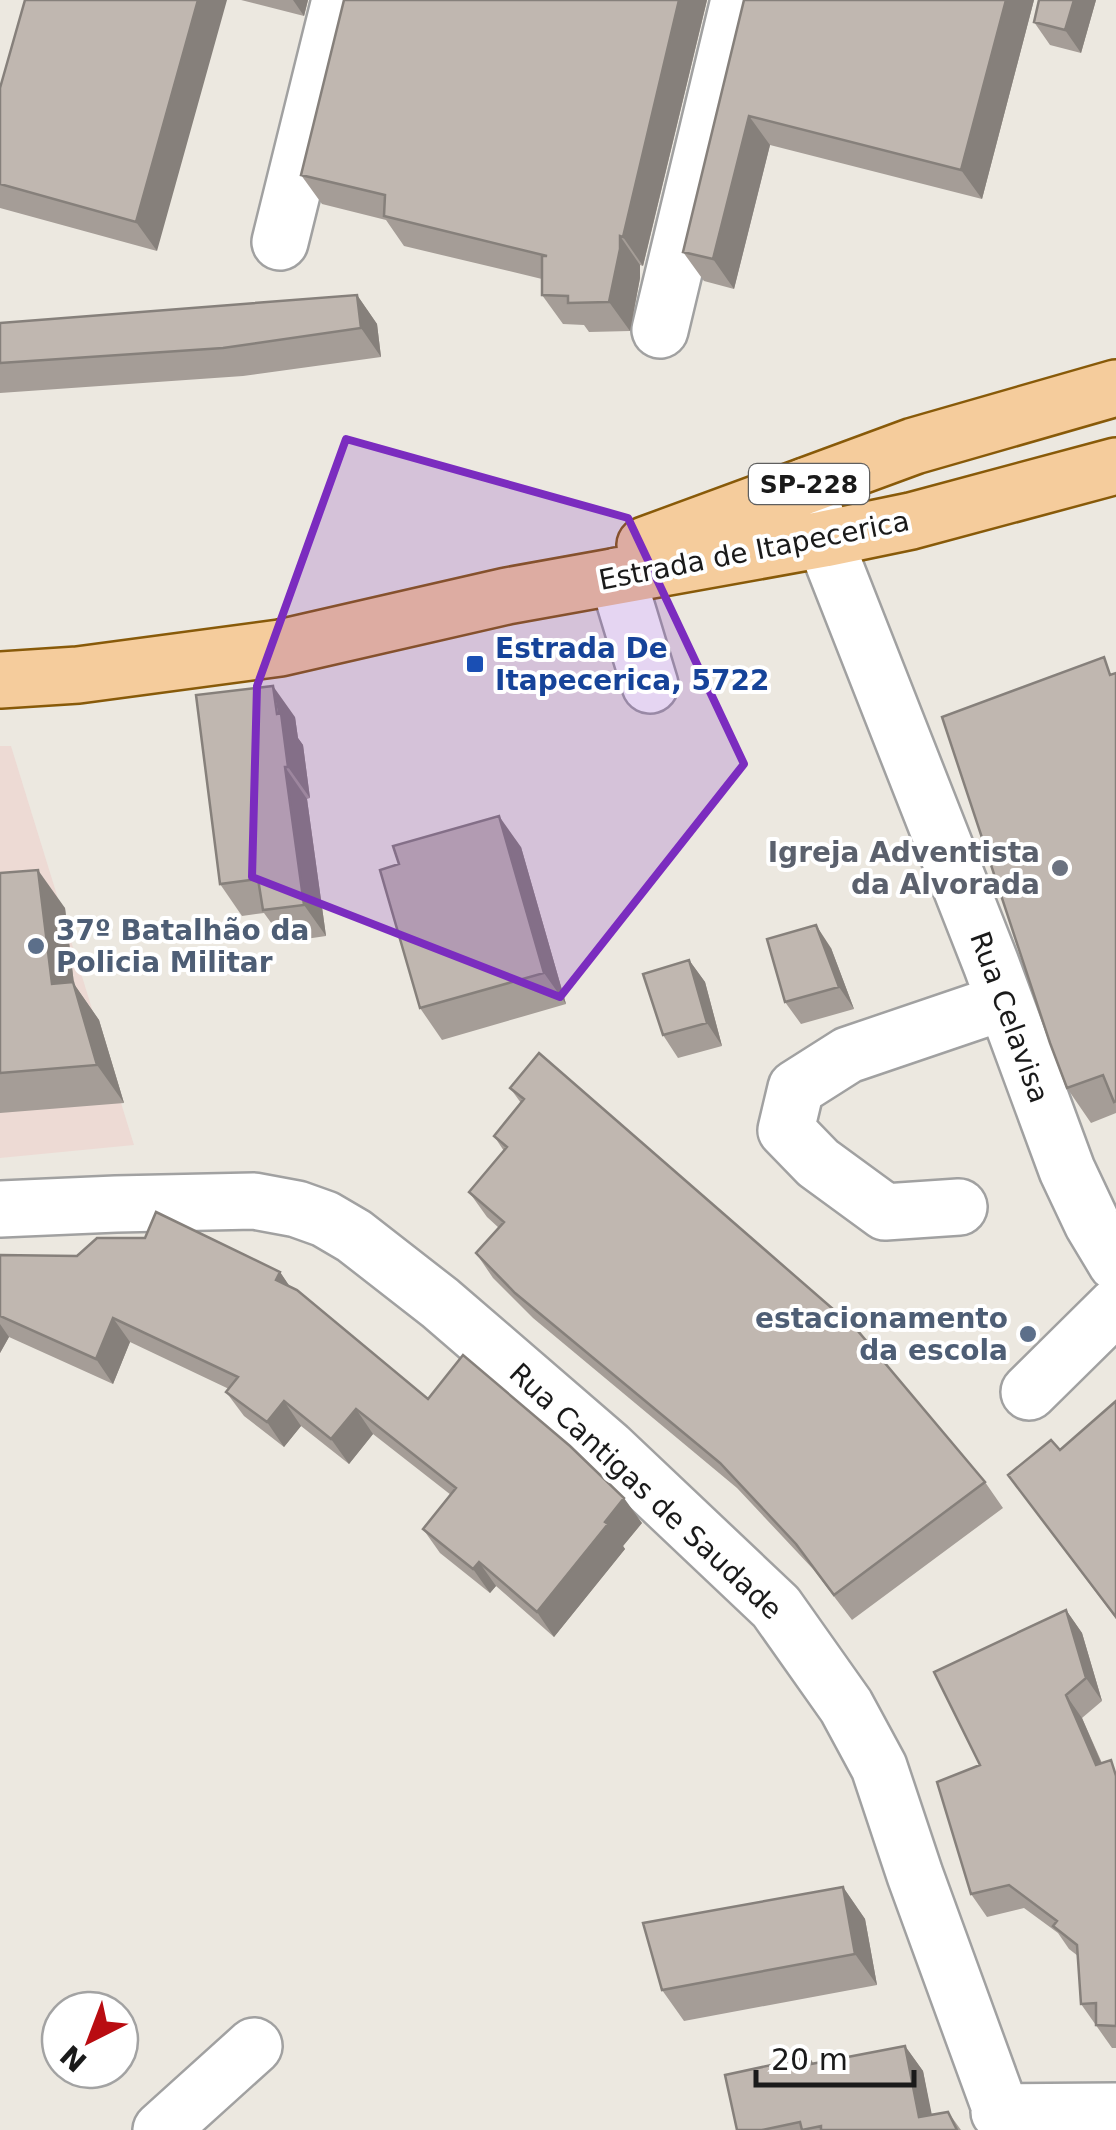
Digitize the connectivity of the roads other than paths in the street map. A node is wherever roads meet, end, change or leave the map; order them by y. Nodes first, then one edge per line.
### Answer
1 (340, 0) edge
2 (739, 0) edge
3 (280, 242) dead end
4 (660, 330) dead end
5 (1116, 388) edge
6 (1116, 466) edge
7 (806, 486) junction
8 (824, 539) junction
9 (618, 576) junction
10 (507, 596) junction
11 (0, 680) edge
12 (650, 685) dead end
13 (1004, 1002) junction
14 (958, 1207) dead end
15 (0, 1209) edge
16 (1108, 1233) edge
17 (1116, 1306) edge
18 (1030, 1392) dead end
19 (254, 2046) dead end
20 (1116, 2111) edge
21 (1003, 2121) edge
22 (162, 2130) edge

1 - 3 street
2 - 4 street
5 - 7 main road, Estrada de Itapecerica / SP-228
6 - 8 main road, Estrada de Itapecerica / SP-228
7 - 8 street, Rua Celavisa
7 - 10 main road, Estrada de Itapecerica / SP-228
8 - 9 main road, Estrada de Itapecerica / SP-228
8 - 13 street, Rua Celavisa
9 - 10 main road, Estrada de Itapecerica / SP-228
9 - 12 street
10 - 11 main road, Estrada de Itapecerica / SP-228
13 - 14 street
13 - 16 street, Rua Celavisa
15 - 21 street, Rua Cantigas de Saudade
17 - 18 street
19 - 22 street
20 - 21 street

